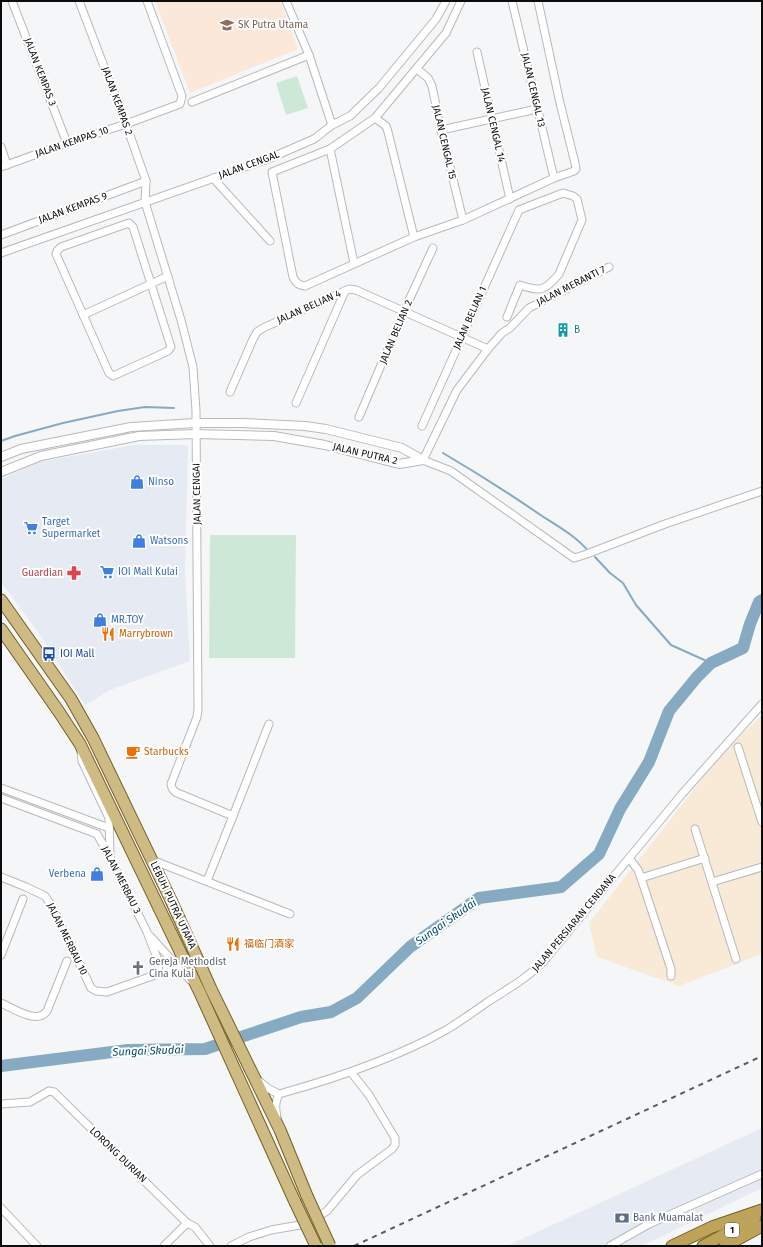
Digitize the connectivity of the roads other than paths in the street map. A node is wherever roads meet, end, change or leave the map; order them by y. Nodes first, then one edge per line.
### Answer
1 (12, 1) edge
2 (79, 1) edge
3 (147, 1) edge
4 (286, 1) edge
5 (446, 1) edge
6 (461, 1) edge
7 (512, 1) edge
8 (538, 1) edge
9 (477, 52) dead end
10 (309, 55) junction
11 (417, 69) junction
12 (192, 102) dead end
13 (537, 109) junction
14 (375, 118) junction
15 (491, 119) junction
16 (126, 124) junction
17 (332, 126) junction
18 (441, 130) junction
19 (67, 143) junction
20 (1, 147) edge
21 (330, 149) junction
22 (4, 166) edge
23 (213, 178) junction
24 (554, 178) junction
25 (146, 181) junction
26 (510, 199) junction
27 (145, 202) junction
28 (463, 220) junction
29 (1, 235) edge
30 (414, 237) junction
31 (270, 241) dead end
32 (433, 248) dead end
33 (1, 253) edge
34 (354, 263) junction
35 (609, 267) dead end
36 (168, 276) junction
37 (152, 284) junction
38 (345, 291) junction
39 (404, 311) junction
40 (83, 315) junction
41 (507, 317) dead end
42 (461, 337) junction
43 (488, 349) junction
44 (230, 392) dead end
45 (296, 402) dead end
46 (359, 417) dead end
47 (195, 423) junction
48 (422, 426) dead end
49 (196, 434) junction
50 (1, 457) edge
51 (423, 460) junction
52 (1, 472) edge
53 (762, 491) edge
54 (1, 600) edge
55 (1, 629) edge
56 (762, 704) edge
57 (269, 724) dead end
58 (80, 744) junction
59 (738, 747) dead end
60 (3, 788) edge
61 (1, 797) edge
62 (233, 816) junction
63 (762, 822) edge
64 (109, 828) junction
65 (695, 829) dead end
66 (110, 857) junction
67 (629, 858) junction
68 (705, 858) junction
69 (152, 860) junction
70 (762, 867) edge
71 (1, 877) edge
72 (641, 878) junction
73 (207, 881) junction
74 (712, 882) junction
75 (23, 899) dead end
76 (290, 914) dead end
77 (147, 932) junction
78 (1, 955) edge
79 (736, 959) dead end
80 (66, 961) dead end
81 (671, 976) dead end
82 (131, 984) joint
83 (198, 990) junction
84 (1, 1003) edge
85 (251, 1071) junction
86 (351, 1072) junction
87 (279, 1094) junction
88 (1, 1104) edge
89 (280, 1130) junction
90 (762, 1174) edge
91 (1, 1208) edge
92 (762, 1210) edge
93 (762, 1214) edge
94 (187, 1222) junction
95 (762, 1226) edge
96 (747, 1234) junction
97 (37, 1246) edge
98 (164, 1246) edge
99 (210, 1246) edge
100 (231, 1246) edge
101 (316, 1246) edge
102 (330, 1246) edge
103 (610, 1246) edge
104 (672, 1246) edge
105 (703, 1246) edge
106 (725, 1246) edge
107 (730, 1246) edge

1 - 19 street, JALAN KEMPAS 3
2 - 16 street, JALAN KEMPAS 2
3 - 16 street, JALAN KEMPAS 10
4 - 10 street
5 - 17 street, JALAN CENGAL
6 - 11 street
7 - 13 street, JALAN CENGAL 13
8 - 24 street
9 - 15 street, JALAN CENGAL 14
10 - 12 street
10 - 17 street
11 - 14 street
11 - 18 street, JALAN CENGAL 15
13 - 15 street
13 - 24 street, JALAN CENGAL 13
14 - 21 street
14 - 30 street
15 - 18 street
15 - 26 street, JALAN CENGAL 14
16 - 19 street, JALAN KEMPAS 10
16 - 25 street, JALAN KEMPAS 2
17 - 23 street, JALAN CENGAL
18 - 28 street, JALAN CENGAL 15
19 - 22 street, JALAN KEMPAS 10
20 - 22 street
21 - 34 street
21 - 34 street
23 - 27 street, JALAN CENGAL
23 - 31 street
24 - 26 street
25 - 27 street, JALAN KEMPAS 2
25 - 29 street, JALAN KEMPAS 9
26 - 28 street
27 - 33 street, JALAN CENGAL
27 - 36 street, JALAN CENGAI
28 - 30 street
30 - 34 street
32 - 39 street, JALAN BELIAN 2
35 - 43 street, JALAN MERANTI 7
36 - 37 street
36 - 47 street, JALAN CENGAI
37 - 40 street
37 - 40 street
37 - 40 street
38 - 39 street, JALAN BELIAN 4
38 - 44 street, JALAN BELIAN 4
38 - 45 street
39 - 42 street, JALAN BELIAN 4
39 - 46 street, JALAN BELIAN 2
41 - 42 street, JALAN BELIAN 1
42 - 43 street, JALAN BELIAN 4
42 - 48 street, JALAN BELIAN 1
43 - 51 street, JALAN MERANTI 7
47 - 49 street, JALAN CENGAI
47 - 50 street, JALAN PUTRA 2
47 - 51 street, JALAN PUTRA 2
49 - 51 street, JALAN PUTRA 2
49 - 52 street, JALAN PUTRA 2
49 - 62 street, JALAN CENGAI
51 - 53 street
54 - 69 main road, LEBUH PUTRA UTAMA
55 - 58 main road, LEBUH PUTRA UTAMA
56 - 67 street, JALAN PERSIARAN CENDANA
57 - 62 street
58 - 64 street
58 - 83 main road, LEBUH PUTRA UTAMA
59 - 63 street
60 - 61 street
60 - 64 street
61 - 66 street, JALAN MERBAU 3
62 - 73 street
64 - 66 street
65 - 68 street
66 - 77 street, JALAN MERBAU 3
67 - 72 street
67 - 86 street, JALAN PERSIARAN CENDANA
68 - 72 street
68 - 74 street
69 - 73 street
69 - 85 main road, LEBUH PUTRA UTAMA
70 - 74 street
71 - 82 street, JALAN MERBAU 10
72 - 81 street
73 - 76 street
74 - 79 street
75 - 78 street
77 - 82 street, JALAN MERBAU 3
77 - 83 street
80 - 84 street
83 - 101 main road, LEBUH PUTRA UTAMA, bridge
85 - 87 street
85 - 89 main road, LEBUH PUTRA UTAMA
86 - 87 street, JALAN PERSIARAN CENDANA
86 - 100 street
87 - 89 street
88 - 94 street, LORONG DURIAN
89 - 102 main road, LEBUH PUTRA UTAMA, bridge
90 - 103 street
91 - 97 street
92 - 104 highway
93 - 105 highway, 1
94 - 98 street
94 - 99 street, LORONG DURIAN
95 - 96 highway, 1
96 - 106 highway, 1
96 - 107 highway

